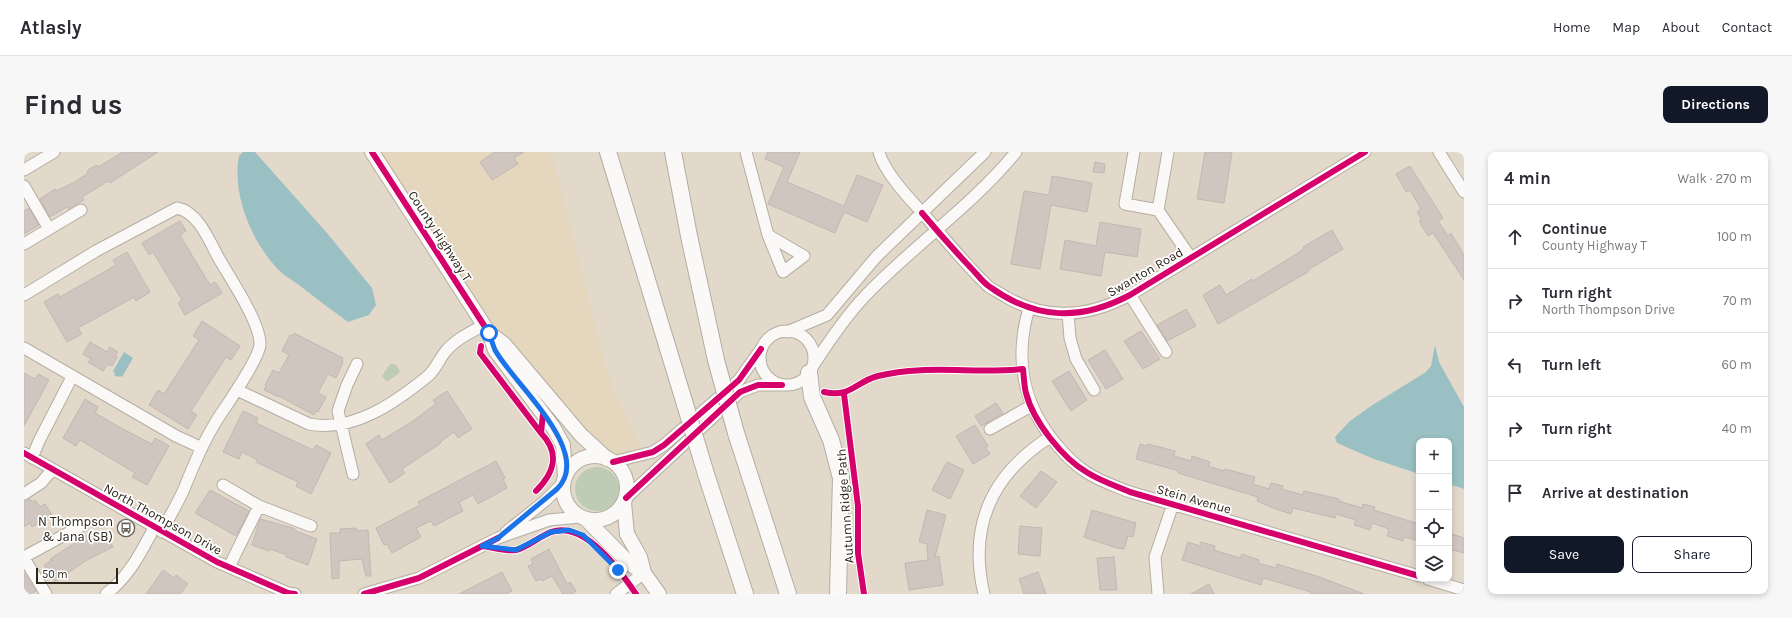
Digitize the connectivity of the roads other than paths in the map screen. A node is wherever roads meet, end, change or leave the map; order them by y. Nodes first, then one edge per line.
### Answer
1 (54, 152) edge
2 (372, 152) edge
3 (608, 152) edge
4 (673, 152) edge
5 (746, 152) edge
6 (878, 152) edge
7 (985, 152) edge
8 (1016, 152) edge
9 (1134, 152) edge
10 (1168, 152) edge
11 (1365, 152) edge
12 (1439, 152) edge
13 (24, 170) edge
14 (24, 186) edge
15 (1464, 192) edge
16 (81, 210) dead end
17 (1158, 210) junction
18 (922, 213) junction
19 (49, 229) junction
20 (936, 229) junction
21 (768, 236) dead end
22 (24, 244) edge
23 (1191, 258) junction
24 (24, 295) edge
25 (1130, 295) junction
26 (1029, 308) junction
27 (1068, 314) junction
28 (486, 329) junction
29 (787, 332) junction
30 (24, 348) edge
31 (762, 349) junction
32 (1166, 352) dead end
33 (357, 364) dead end
34 (811, 370) junction
35 (72, 377) junction
36 (782, 385) junction
37 (237, 390) junction
38 (1094, 390) dead end
39 (1031, 406) junction
40 (340, 424) junction
41 (990, 429) dead end
42 (1050, 437) junction
43 (202, 448) junction
44 (28, 456) edge
45 (610, 461) junction
46 (52, 470) junction
47 (353, 474) dead end
48 (565, 480) junction
49 (223, 485) dead end
50 (24, 494) edge
51 (625, 500) junction
52 (1173, 504) junction
53 (260, 506) junction
54 (583, 518) junction
55 (81, 526) dead end
56 (311, 526) dead end
57 (158, 530) junction
58 (498, 538) junction
59 (24, 557) edge
60 (229, 567) junction
61 (644, 573) junction
62 (1416, 575) edge
63 (1438, 582) edge
64 (1464, 590) edge
65 (46, 594) edge
66 (106, 594) edge
67 (295, 594) edge
68 (364, 594) edge
69 (616, 594) edge
70 (659, 594) edge
71 (745, 594) edge
72 (788, 594) edge
73 (838, 594) edge
74 (984, 594) edge
75 (1158, 594) edge

1 - 13 street
2 - 28 main road, County Highway T
3 - 71 highway, bridge
4 - 72 highway, bridge
5 - 21 street
6 - 18 street, Swanton Road
7 - 18 street
8 - 20 street
9 - 17 street
10 - 17 street
11 - 23 street, Swanton Road
12 - 15 street
14 - 19 street
16 - 19 street
17 - 23 street
18 - 20 street, Swanton Road
18 - 29 street
19 - 22 street
20 - 26 street, Swanton Road
20 - 34 street
23 - 25 street, Swanton Road
24 - 37 street
25 - 27 street, Swanton Road
25 - 32 street
26 - 27 street, Swanton Road
26 - 39 street, Stein Avenue
27 - 38 street
28 - 40 street
28 - 45 main road, County Highway T
28 - 48 main road, County Highway T
29 - 31 street
29 - 34 street
30 - 35 street
31 - 36 street
31 - 45 street
33 - 40 street
34 - 36 street
34 - 73 highway
35 - 43 street
35 - 44 street
36 - 51 street
37 - 40 street
37 - 43 street
39 - 41 street
39 - 42 street, Stein Avenue
40 - 47 street
42 - 52 street, Stein Avenue
42 - 74 street
43 - 57 street
44 - 46 street, North Thompson Drive
45 - 48 main road
45 - 51 main road
46 - 50 street
46 - 57 street, North Thompson Drive
48 - 54 main road
48 - 58 street
49 - 53 street
51 - 54 main road
51 - 61 main road
52 - 62 street, Stein Avenue
52 - 75 street
53 - 56 street
53 - 60 street
54 - 58 street
54 - 61 main road
55 - 59 street
57 - 60 street, North Thompson Drive
57 - 66 street
58 - 68 street
59 - 65 street
60 - 67 street, North Thompson Drive
61 - 69 street
61 - 70 main road
63 - 64 street

